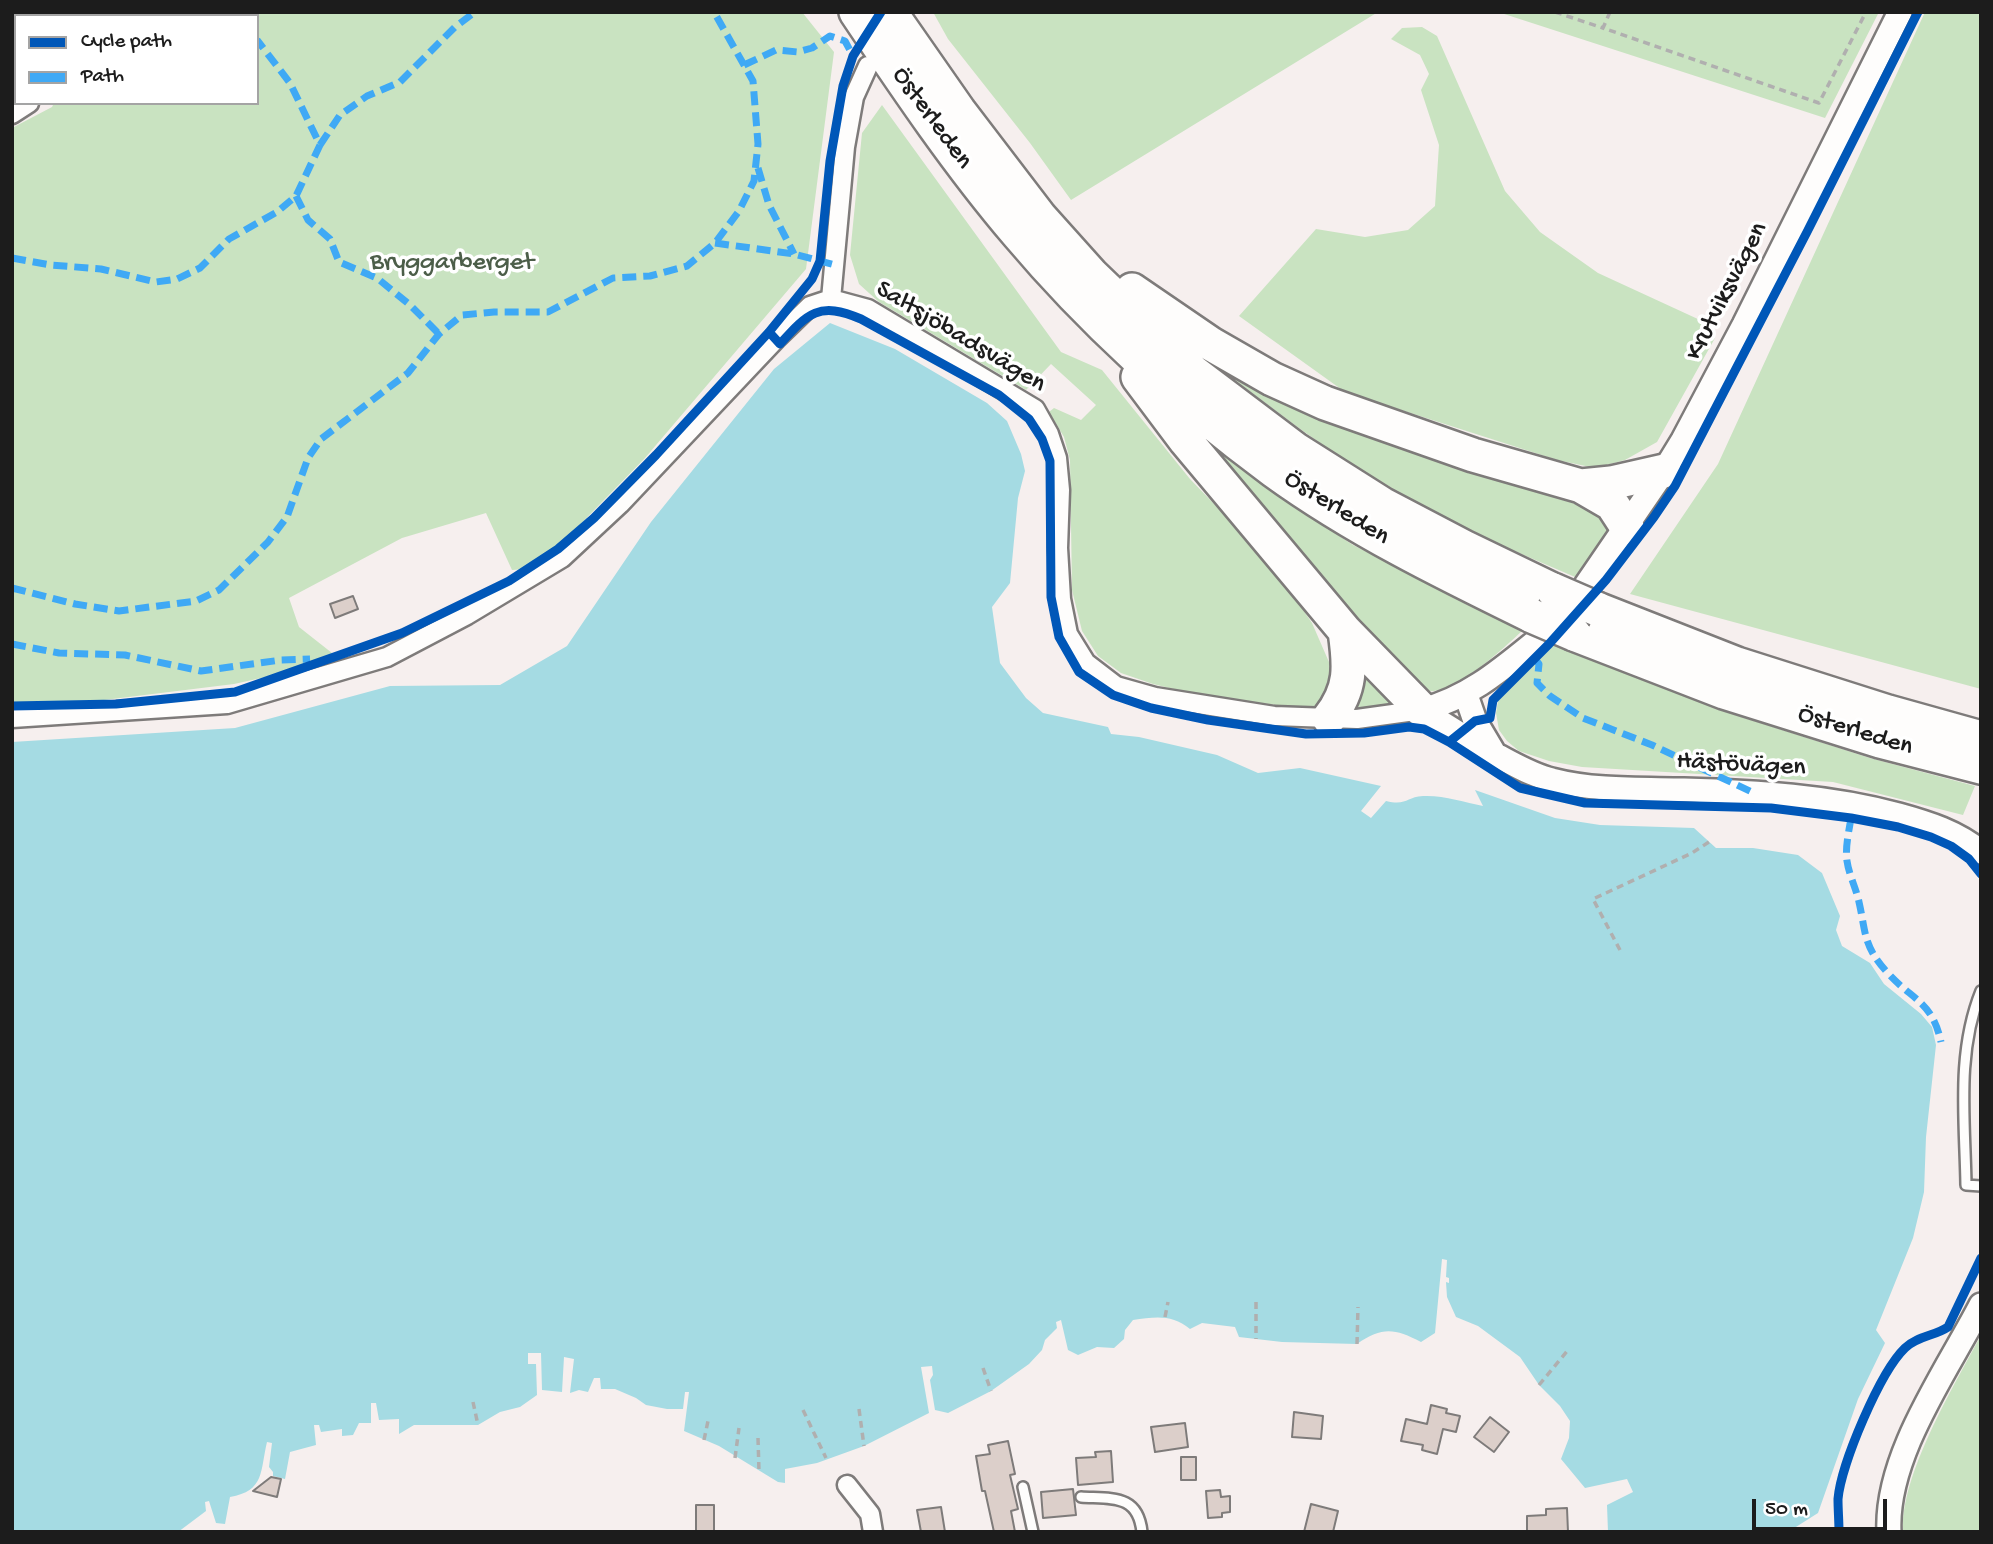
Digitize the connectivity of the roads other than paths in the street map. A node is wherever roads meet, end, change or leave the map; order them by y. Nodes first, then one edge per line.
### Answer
1 (856, 12) edge
2 (890, 12) edge
3 (1900, 12) edge
4 (868, 66) dead end
5 (1040, 217) junction
6 (831, 299) junction
7 (1101, 323) junction
8 (1664, 471) junction
9 (1581, 485) junction
10 (1627, 527) junction
11 (1591, 597) junction
12 (1536, 627) junction
13 (1345, 631) junction
14 (1466, 695) junction
15 (1422, 710) junction
16 (12, 718) edge
17 (1329, 718) junction
18 (1981, 738) edge
19 (1494, 753) junction
20 (1981, 767) edge
21 (1981, 852) edge
22 (1981, 991) edge
23 (1981, 1186) edge
24 (1981, 1305) edge
25 (847, 1485) dead end
26 (1023, 1487) dead end
27 (1081, 1497) dead end
28 (873, 1532) edge
29 (1033, 1532) edge
30 (1142, 1532) edge
31 (1889, 1532) edge

1 - 7 highway, Österleden
2 - 5 highway, Österleden
3 - 8 street, Krutviksvägen
4 - 6 street
5 - 9 highway
5 - 11 highway, Österleden, bridge
6 - 16 street, Saltsjöbadsvägen
6 - 17 street, Saltsjöbadsvägen
7 - 12 highway, Österleden
7 - 13 highway
8 - 9 highway
8 - 10 street, Krutviksvägen
9 - 10 highway
10 - 11 street, Krutviksvägen
11 - 18 highway, Österleden
12 - 14 street
12 - 20 highway, Österleden, bridge
13 - 15 highway
13 - 17 highway
14 - 15 street
14 - 19 street, Hästövägen
15 - 17 street, Saltsjöbadsvägen
15 - 19 street, Hästövägen
19 - 21 street, Hästövägen
22 - 23 lane
24 - 31 street
25 - 28 street
26 - 29 lane
27 - 30 lane

